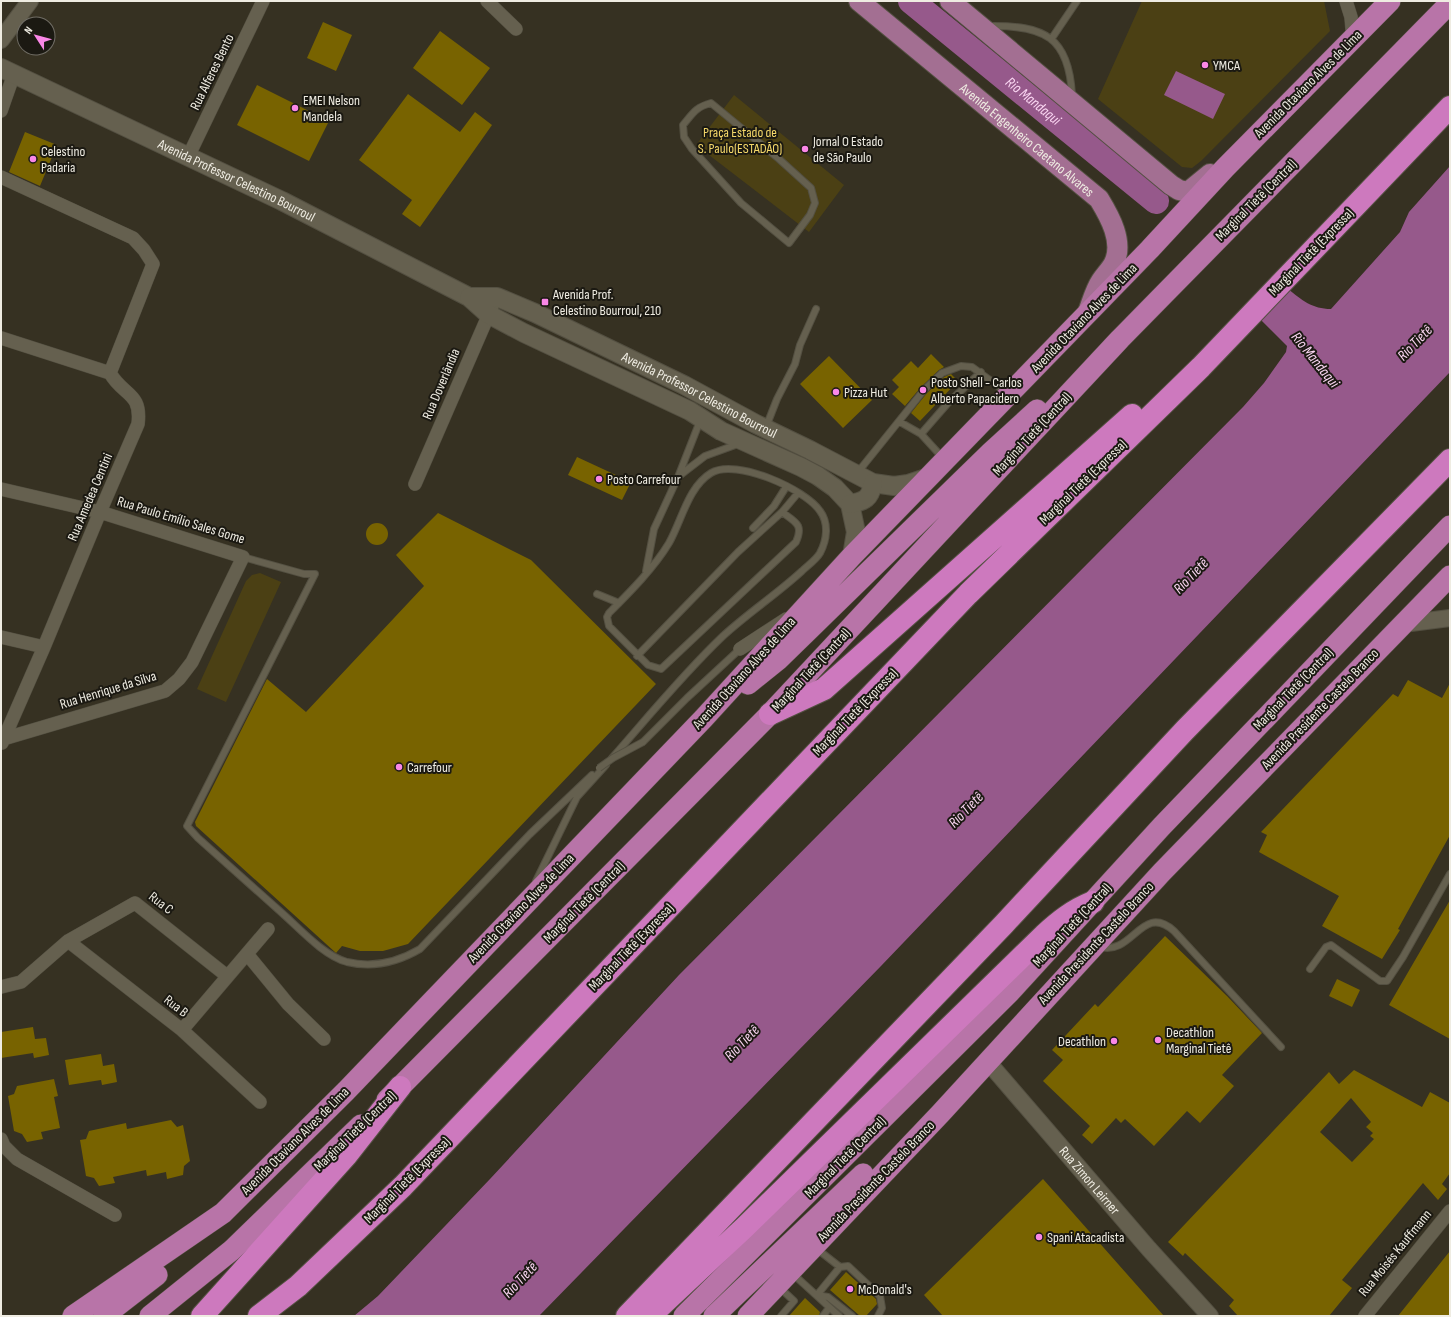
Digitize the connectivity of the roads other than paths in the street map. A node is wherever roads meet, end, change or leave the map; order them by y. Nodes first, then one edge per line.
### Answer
1 (30, 1) edge
2 (263, 1) edge
3 (487, 1) edge
4 (859, 1) edge
5 (950, 1) edge
6 (1077, 1) edge
7 (1346, 1) edge
8 (1390, 1) edge
9 (1450, 3) edge
10 (981, 27) junction
11 (516, 29) dead end
12 (1052, 38) junction
13 (1353, 39) junction
14 (1, 40) edge
15 (8, 71) edge
16 (1072, 101) junction
17 (1450, 107) edge
18 (1, 111) edge
19 (188, 157) junction
20 (1225, 168) junction
21 (1, 177) edge
22 (789, 242) joint
23 (469, 297) junction
24 (497, 297) junction
25 (816, 309) dead end
26 (1088, 312) junction
27 (488, 314) junction
28 (1, 338) edge
29 (1120, 339) junction
30 (1201, 367) junction
31 (981, 372) junction
32 (110, 373) junction
33 (684, 385) junction
34 (1009, 395) junction
35 (714, 401) junction
36 (701, 418) junction
37 (900, 422) junction
38 (760, 427) junction
39 (921, 434) junction
40 (732, 437) junction
41 (1450, 460) edge
42 (945, 461) junction
43 (857, 474) junction
44 (678, 477) junction
45 (929, 477) junction
46 (873, 483) junction
47 (415, 484) dead end
48 (786, 487) junction
49 (1, 489) edge
50 (798, 493) junction
51 (850, 504) junction
52 (100, 512) junction
53 (782, 512) junction
54 (1450, 526) edge
55 (753, 528) dead end
56 (852, 556) junction
57 (243, 557) junction
58 (646, 573) junction
59 (1449, 579) edge
60 (598, 594) dead end
61 (619, 603) junction
62 (804, 607) junction
63 (1450, 618) edge
64 (1403, 624) junction
65 (1, 637) edge
66 (44, 647) junction
67 (740, 649) joint
68 (637, 656) junction
69 (770, 714) junction
70 (703, 719) junction
71 (2, 742) edge
72 (1450, 874) edge
73 (1093, 902) junction
74 (524, 906) junction
75 (268, 929) dead end
76 (68, 941) junction
77 (1094, 946) junction
78 (247, 954) junction
79 (1310, 969) dead end
80 (227, 976) junction
81 (1, 987) edge
82 (182, 1030) junction
83 (324, 1039) dead end
84 (1282, 1046) dead end
85 (988, 1062) junction
86 (400, 1087) junction
87 (260, 1102) dead end
88 (940, 1114) junction
89 (1, 1139) edge
90 (1450, 1211) edge
91 (223, 1212) junction
92 (115, 1215) dead end
93 (814, 1246) junction
94 (840, 1267) junction
95 (784, 1278) junction
96 (817, 1295) junction
97 (829, 1308) junction
98 (73, 1316) edge
99 (104, 1316) edge
100 (150, 1316) edge
101 (202, 1316) edge
102 (259, 1316) edge
103 (627, 1316) edge
104 (650, 1316) edge
105 (684, 1316) edge
106 (714, 1316) edge
107 (748, 1316) edge
108 (781, 1316) edge
109 (823, 1316) edge
110 (839, 1316) edge
111 (852, 1316) edge
112 (878, 1316) edge
113 (1210, 1316) edge
114 (1365, 1316) edge

1 - 14 street
2 - 19 street, Rua Alferes Bento
3 - 11 street
4 - 26 main road, Avenida Engenheiro Caetano Alvares
5 - 10 main road
6 - 12 lane
7 - 13 street
8 - 13 highway, Avenida Otaviano Alves de Lima
9 - 29 highway, Marginal Tietê (Central)
10 - 12 lane
10 - 16 main road
12 - 16 lane
13 - 20 highway, Avenida Otaviano Alves de Lima
15 - 18 street
15 - 19 main road, Avenida Professor Celestino Bourroul
16 - 20 main road
17 - 30 highway, Marginal Tietê (Expressa)
19 - 23 main road, Avenida Professor Celestino Bourroul
20 - 26 highway, Avenida Otaviano Alves de Lima
21 - 32 street
22 - 22 lane
23 - 24 main road, Avenida Professor Celestino Bourroul
23 - 27 main road, Avenida Professor Celestino Bourroul
24 - 27 street, Rua Doverlândia
24 - 33 main road, Avenida Professor Celestino Bourroul
25 - 38 lane
26 - 34 highway, Avenida Otaviano Alves de Lima
27 - 36 main road, Avenida Professor Celestino Bourroul
27 - 47 street, Rua Doverlândia
28 - 32 street
29 - 69 highway, Marginal Tietê (Central)
29 - 70 highway
30 - 69 highway
30 - 102 highway, Marginal Tietê (Expressa)
31 - 34 lane
31 - 37 lane
31 - 39 lane
32 - 52 street, Rua Amedea Centini
33 - 35 main road, Avenida Professor Celestino Bourroul
33 - 36 main road
34 - 42 highway, Avenida Otaviano Alves de Lima
35 - 38 main road, Avenida Professor Celestino Bourroul
35 - 40 main road
36 - 40 main road, Avenida Professor Celestino Bourroul
36 - 44 lane
37 - 39 lane
37 - 43 lane
38 - 40 main road
38 - 43 main road, Avenida Professor Celestino Bourroul
39 - 42 lane
40 - 44 lane
40 - 51 main road, Avenida Professor Celestino Bourroul
41 - 103 highway
42 - 45 highway, Avenida Otaviano Alves de Lima
43 - 46 main road, Avenida Professor Celestino Bourroul
44 - 58 lane
45 - 46 main road, Avenida Professor Celestino Bourroul
45 - 56 highway, Avenida Otaviano Alves de Lima
46 - 51 main road
48 - 50 lane
48 - 55 lane
48 - 58 lane
49 - 52 street, Rua Paulo Emílio Sales Gome
50 - 53 lane
50 - 74 lane
51 - 56 main road
52 - 57 street, Rua Paulo Emílio Sales Gome
52 - 66 street, Rua Amedea Centini
53 - 68 lane
53 - 68 lane
54 - 73 highway, Marginal Tietê (Central)
56 - 62 highway, Avenida Otaviano Alves de Lima
57 - 67 lane, Rua Paulo Emílio Sales Gome, bridge
57 - 71 street, Rua Henrique da Silva
58 - 61 lane
59 - 64 highway, Avenida Presidente Castelo Branco
60 - 61 lane
61 - 68 lane
62 - 67 street
62 - 70 highway, Avenida Otaviano Alves de Lima
63 - 64 street
64 - 77 highway, Avenida Presidente Castelo Branco
65 - 66 street
66 - 71 street, Rua Amedea Centini
69 - 86 highway, Marginal Tietê (Central)
70 - 74 highway, Avenida Otaviano Alves de Lima
72 - 79 lane
73 - 104 highway
73 - 105 highway, Marginal Tietê (Central)
74 - 91 highway, Avenida Otaviano Alves de Lima
75 - 78 street
76 - 80 street, Rua C
76 - 81 street
76 - 82 street, Rua B
77 - 84 lane
77 - 85 highway, Avenida Presidente Castelo Branco
78 - 80 street
78 - 83 street
80 - 82 street
82 - 87 street, Rua B
85 - 88 highway, Avenida Presidente Castelo Branco
85 - 113 street, Rua Zimon Leirner
86 - 100 highway, Marginal Tietê (Central)
86 - 101 highway
88 - 93 highway, Avenida Presidente Castelo Branco
88 - 106 highway
89 - 92 street
90 - 114 street, Rua Moisés Kauffmann
91 - 98 highway, Avenida Otaviano Alves de Lima
91 - 99 highway
93 - 94 lane
93 - 95 highway, Avenida Presidente Castelo Branco
94 - 96 lane
94 - 112 lane
95 - 96 lane
95 - 107 highway, Avenida Presidente Castelo Branco
95 - 108 lane
96 - 97 lane
96 - 111 lane
97 - 109 lane
97 - 110 lane

